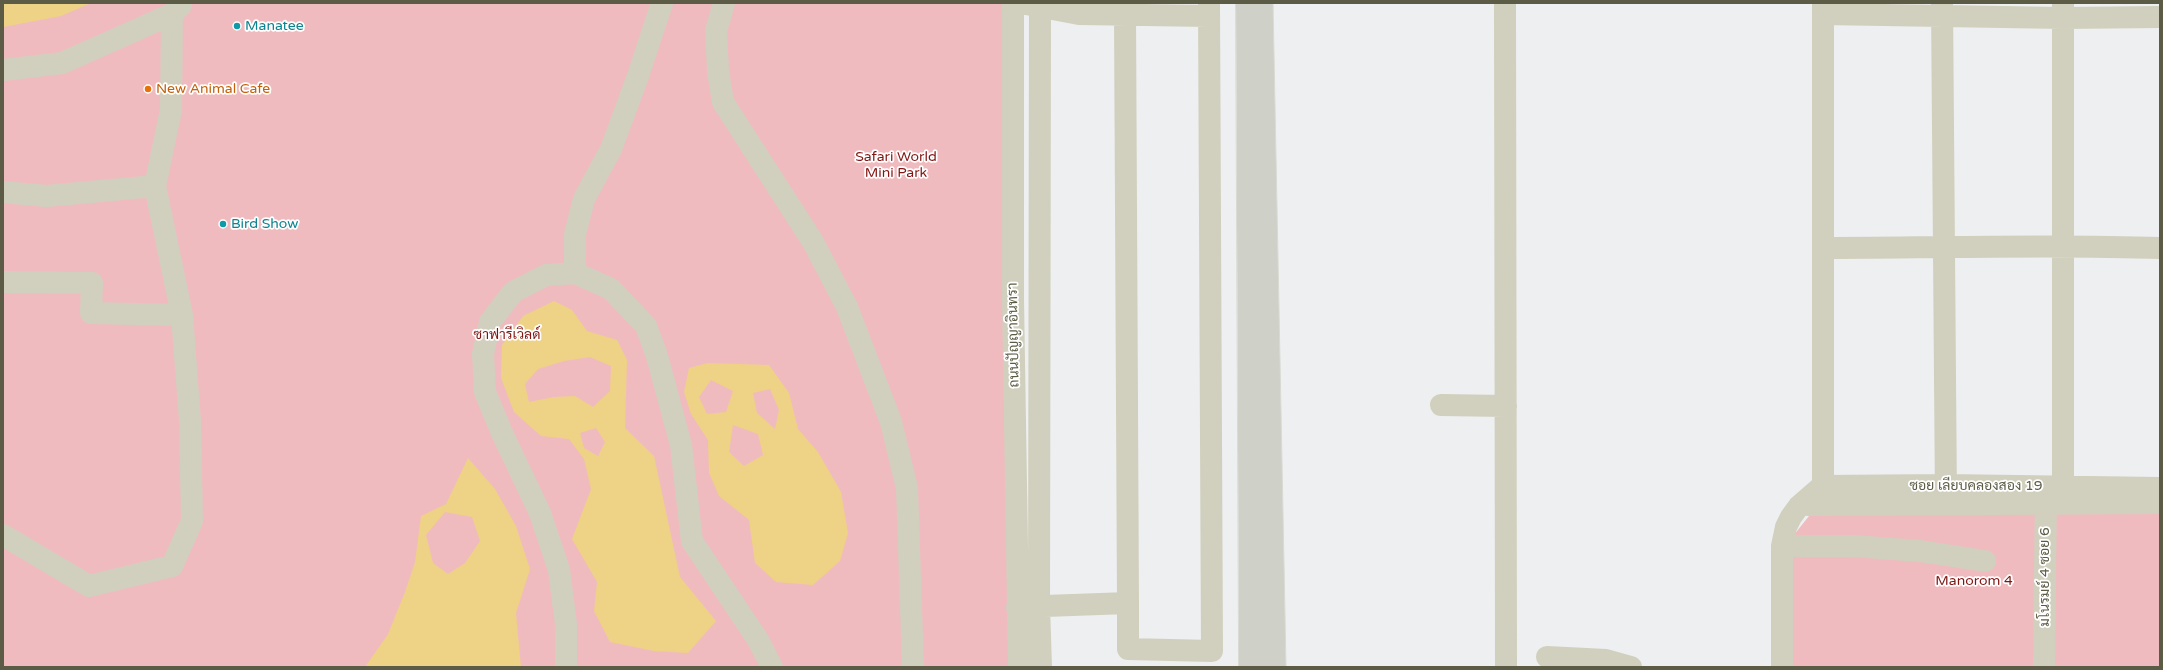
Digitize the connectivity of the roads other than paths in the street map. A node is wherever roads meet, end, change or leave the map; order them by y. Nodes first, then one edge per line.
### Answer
1 (662, 3) edge
2 (724, 3) edge
3 (1013, 3) edge
4 (1505, 3) edge
5 (1040, 4) edge
6 (177, 8) edge
7 (1079, 8) edge
8 (1209, 9) edge
9 (1823, 9) edge
10 (1942, 10) edge
11 (2063, 11) edge
12 (1125, 14) junction
13 (2160, 17) edge
14 (3, 70) edge
15 (155, 186) junction
16 (3, 192) edge
17 (2064, 245) junction
18 (1824, 248) junction
19 (1943, 248) junction
20 (2160, 248) edge
21 (575, 273) junction
22 (3, 282) edge
23 (182, 315) junction
24 (1441, 405) dead end
25 (1506, 406) junction
26 (2160, 488) edge
27 (1946, 494) junction
28 (1823, 495) junction
29 (2054, 495) junction
30 (2160, 503) edge
31 (3, 534) edge
32 (1782, 546) junction
33 (1984, 561) dead end
34 (1128, 603) junction
35 (1039, 604) junction
36 (1017, 606) junction
37 (1547, 657) dead end
38 (566, 667) edge
39 (772, 667) edge
40 (913, 667) edge
41 (1019, 667) edge
42 (1041, 667) edge
43 (1506, 667) edge
44 (1630, 667) edge
45 (1782, 667) edge
46 (2044, 667) edge

1 - 21 street
2 - 40 street
3 - 5 street
3 - 36 street, ถนนปัญญาอินทรา
4 - 25 street
5 - 7 street
5 - 35 street, ถนนปัญญาอินทรา
6 - 14 street
6 - 15 street
7 - 12 street
8 - 12 street
8 - 34 street
9 - 10 street
9 - 18 street
10 - 11 street
10 - 19 street
11 - 13 street
11 - 17 street, มโนรมย์ 4 ซอย 6
12 - 34 street
15 - 16 street
15 - 23 street
17 - 19 street
17 - 20 street
17 - 29 street, มโนรมย์ 4 ซอย 6
18 - 19 street
18 - 28 street
19 - 27 street
21 - 38 street
21 - 39 street
22 - 23 street
23 - 31 street
24 - 25 street
25 - 43 street
26 - 29 street, ซอย เลียบคลองสอง 19
27 - 28 street, ซอย เลียบคลองสอง 19
27 - 29 street, ซอย เลียบคลองสอง 19
28 - 32 street
29 - 30 street, ซอย เลียบคลองสอง 19
29 - 46 street, มโนรมย์ 4 ซอย 6
32 - 33 street
32 - 45 street
34 - 35 street
35 - 36 street
35 - 42 street, ถนนปัญญาอินทรา
36 - 41 street, ถนนปัญญาอินทรา
37 - 44 street

